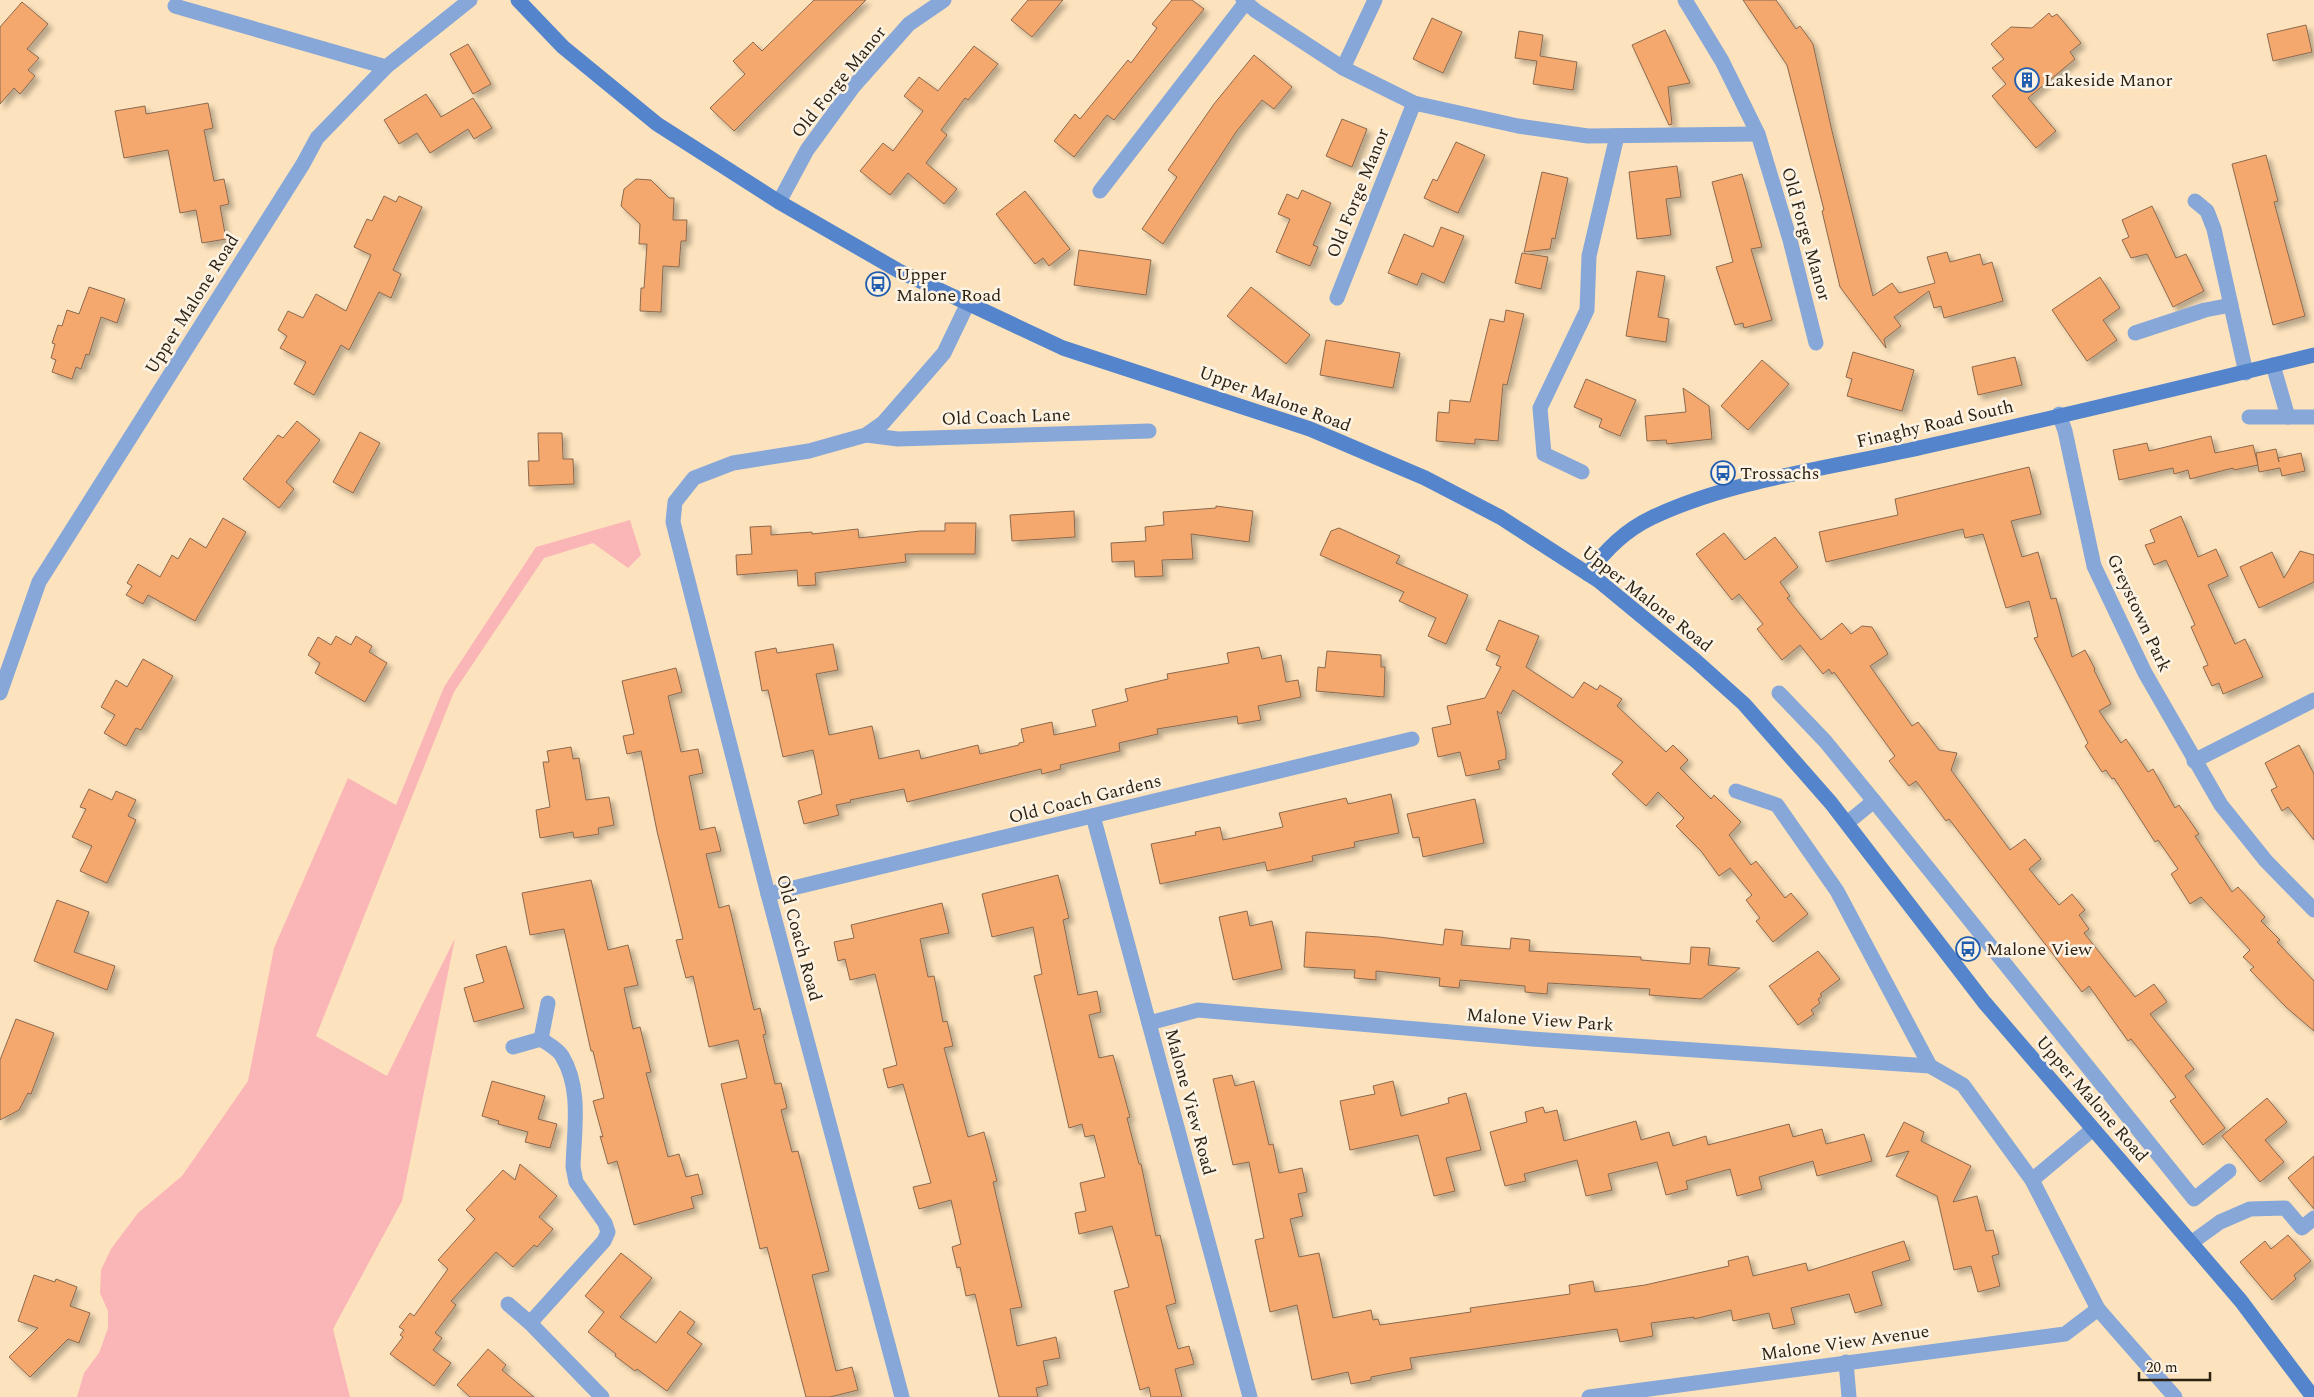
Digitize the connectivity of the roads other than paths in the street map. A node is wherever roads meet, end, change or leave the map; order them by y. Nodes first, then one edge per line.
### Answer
1 (470, 0) edge
2 (518, 0) edge
3 (944, 0) edge
4 (1375, 0) edge
5 (1685, 0) edge
6 (1245, 1) edge
7 (175, 6) dead end
8 (386, 67) junction
9 (1343, 68) junction
10 (1414, 103) junction
11 (1758, 134) junction
12 (1617, 136) junction
13 (1100, 191) dead end
14 (2195, 201) dead end
15 (779, 202) junction
16 (1337, 298) dead end
17 (968, 303) junction
18 (2231, 305) junction
19 (2135, 333) dead end
20 (1816, 344) dead end
21 (2314, 355) edge
22 (2273, 365) junction
23 (2246, 372) junction
24 (2059, 414) junction
25 (2250, 417) dead end
26 (2288, 417) junction
27 (2314, 417) edge
28 (1149, 431) dead end
29 (866, 435) junction
30 (1582, 472) dead end
31 (685, 490) joint
32 (1588, 574) junction
33 (3, 673) edge
34 (0, 693) edge
35 (1779, 693) dead end
36 (2314, 700) edge
37 (1412, 739) dead end
38 (2194, 761) junction
39 (1736, 791) dead end
40 (1874, 801) junction
41 (1093, 816) junction
42 (1846, 823) junction
43 (768, 894) junction
44 (2314, 910) edge
45 (548, 1003) dead end
46 (1150, 1023) junction
47 (541, 1038) junction
48 (513, 1047) dead end
49 (1930, 1066) junction
50 (2093, 1129) junction
51 (2229, 1171) dead end
52 (2032, 1180) junction
53 (2314, 1218) edge
54 (2191, 1243) junction
55 (508, 1304) dead end
56 (2098, 1309) junction
57 (530, 1323) junction
58 (1846, 1362) junction
59 (602, 1397) edge
60 (902, 1397) edge
61 (1250, 1397) edge
62 (1589, 1397) edge
63 (1849, 1397) edge
64 (2175, 1397) edge
65 (2313, 1397) edge

1 - 8 street, Upper Malone Road
2 - 15 main road, Upper Malone Road
3 - 15 street, Old Forge Manor
4 - 9 street
5 - 11 street, Old Forge Manor
6 - 9 street
6 - 13 street
7 - 8 street
8 - 33 street, Upper Malone Road
9 - 10 street
10 - 12 street
10 - 16 street, Old Forge Manor
11 - 12 street
11 - 20 street, Old Forge Manor
12 - 30 street
14 - 18 street
15 - 17 main road, Upper Malone Road
17 - 29 street, Old Coach Lane
17 - 32 main road, Upper Malone Road
18 - 19 street
18 - 23 street
21 - 22 main road, Finaghy Road South
22 - 23 main road, Finaghy Road South
22 - 26 street
23 - 24 main road, Finaghy Road South
24 - 32 main road, Finaghy Road South
24 - 38 street, Greystown Park
25 - 26 street
26 - 27 street
28 - 29 street, Old Coach Lane
29 - 31 street, Old Coach Lane
31 - 43 street, Old Coach Road
32 - 42 main road, Upper Malone Road
33 - 34 street, Upper Malone Road
35 - 40 street, Upper Malone Road
36 - 38 street
37 - 41 street, Old Coach Gardens
38 - 44 street, Greystown Park
39 - 49 street
40 - 42 street
40 - 51 street, Upper Malone Road
41 - 43 street, Old Coach Gardens
41 - 46 street, Malone View Road
42 - 50 main road, Upper Malone Road
43 - 60 street, Old Coach Road
45 - 47 street
46 - 49 street, Malone View Park
46 - 61 street, Malone View Road
47 - 48 street
47 - 57 street
49 - 52 street, Malone View Park
50 - 52 street
50 - 54 main road, Upper Malone Road
52 - 56 street, Malone View Park
53 - 54 street
54 - 65 main road, Upper Malone Road
55 - 57 street
56 - 58 street, Malone View Avenue
56 - 64 street, Malone View Park
57 - 59 street
58 - 62 street, Malone View Avenue
58 - 63 street

